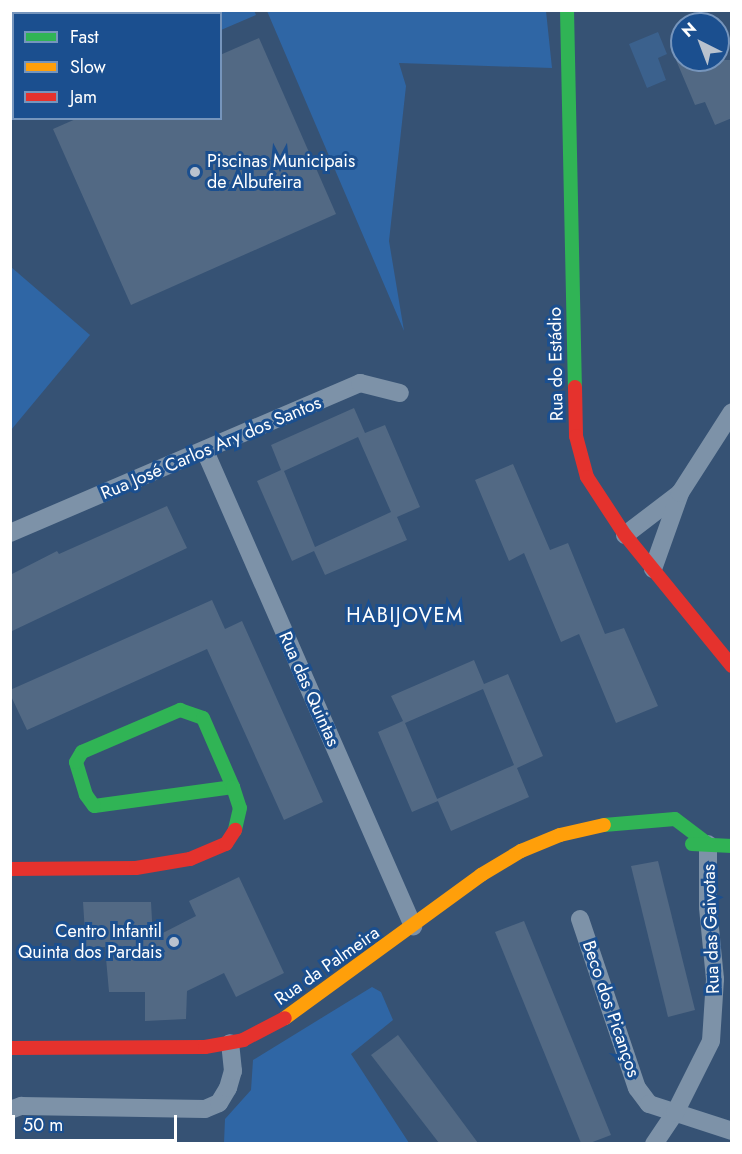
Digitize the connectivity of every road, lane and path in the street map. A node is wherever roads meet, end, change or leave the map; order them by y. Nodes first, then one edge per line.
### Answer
1 (567, 10) edge
2 (400, 393) dead end
3 (732, 412) edge
4 (205, 451) junction
5 (680, 493) junction
6 (15, 532) edge
7 (625, 535) junction
8 (653, 569) junction
9 (732, 666) edge
10 (233, 787) junction
11 (638, 822) junction
12 (708, 844) junction
13 (732, 846) edge
14 (10, 869) edge
15 (580, 919) dead end
16 (413, 927) junction
17 (230, 1043) junction
18 (10, 1048) edge
19 (10, 1110) edge
20 (675, 1113) junction
21 (732, 1131) edge
22 (654, 1143) edge

1 - 7 street, Rua do Estádio
2 - 4 street, Rua José Carlos Ary dos Santos
3 - 5 street
4 - 6 street, Rua José Carlos Ary dos Santos
4 - 16 street, Rua das Quintas
5 - 7 street
5 - 8 street
7 - 8 street, Rua do Estádio
8 - 9 street, Rua do Estádio
10 - 10 street
10 - 14 street
11 - 12 street
11 - 12 street, Rua da Palmeira
11 - 16 street, Rua da Palmeira
12 - 13 street
12 - 20 street, Rua das Gaivotas
15 - 20 street, Beco dos Picanços
16 - 17 street, Rua da Palmeira
17 - 18 street, Rua da Palmeira
17 - 19 street
20 - 21 street, Beco dos Picanços
20 - 22 street, Rua das Gaivotas

